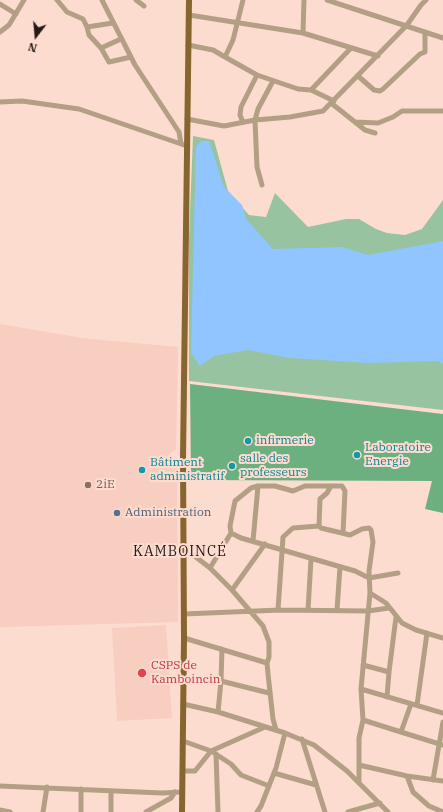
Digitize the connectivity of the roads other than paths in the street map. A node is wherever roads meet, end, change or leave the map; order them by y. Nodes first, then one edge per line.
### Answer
1 (24, 0) edge
2 (57, 0) edge
3 (102, 0) edge
4 (136, 0) edge
5 (144, 0) edge
6 (189, 0) edge
7 (243, 0) edge
8 (304, 0) edge
9 (327, 0) edge
10 (426, 0) edge
11 (0, 4) edge
12 (16, 14) junction
13 (189, 15) junction
14 (238, 22) junction
15 (113, 23) junction
16 (407, 25) junction
17 (87, 27) junction
18 (0, 32) edge
19 (304, 33) junction
20 (425, 33) junction
21 (443, 38) edge
22 (121, 39) junction
23 (188, 45) junction
24 (102, 48) junction
25 (351, 48) junction
26 (378, 56) junction
27 (131, 57) junction
28 (225, 57) junction
29 (257, 75) junction
30 (358, 76) junction
31 (273, 81) junction
32 (311, 90) junction
33 (0, 102) edge
34 (332, 102) junction
35 (443, 111) edge
36 (187, 119) junction
37 (254, 120) junction
38 (243, 122) junction
39 (355, 122) junction
40 (375, 133) dead end
41 (184, 145) junction
42 (262, 185) dead end
43 (258, 486) junction
44 (331, 486) junction
45 (319, 526) junction
46 (343, 533) junction
47 (231, 534) junction
48 (253, 541) junction
49 (265, 544) junction
50 (283, 550) junction
51 (183, 551) junction
52 (311, 559) junction
53 (340, 567) junction
54 (210, 568) junction
55 (398, 573) dead end
56 (369, 578) junction
57 (232, 590) junction
58 (370, 593) junction
59 (389, 608) junction
60 (278, 610) junction
61 (308, 610) junction
62 (337, 610) junction
63 (250, 611) junction
64 (368, 611) junction
65 (184, 614) junction
66 (396, 617) junction
67 (427, 633) junction
68 (184, 638) junction
69 (443, 638) edge
70 (222, 649) junction
71 (267, 663) junction
72 (363, 664) junction
73 (389, 672) junction
74 (221, 681) junction
75 (361, 689) junction
76 (269, 693) junction
77 (387, 696) junction
78 (183, 704) junction
79 (414, 704) junction
80 (218, 712) junction
81 (443, 713) edge
82 (363, 720) junction
83 (443, 722) edge
84 (265, 727) junction
85 (276, 730) junction
86 (401, 732) junction
87 (285, 733) junction
88 (302, 739) junction
89 (183, 741) junction
90 (441, 745) edge
91 (210, 751) junction
92 (216, 754) junction
93 (359, 765) junction
94 (183, 771) junction
95 (274, 773) junction
96 (407, 776) junction
97 (433, 780) junction
98 (443, 781) edge
99 (359, 783) junction
100 (316, 785) junction
101 (0, 786) edge
102 (269, 786) junction
103 (47, 787) junction
104 (81, 789) junction
105 (111, 791) junction
106 (175, 792) junction
107 (182, 792) junction
108 (380, 803) junction
109 (0, 810) edge
110 (10, 812) edge
111 (43, 812) edge
112 (81, 812) edge
113 (111, 812) edge
114 (146, 812) edge
115 (182, 812) edge
116 (218, 812) edge
117 (257, 812) edge
118 (325, 812) edge
119 (348, 812) edge
120 (388, 812) edge
121 (443, 812) edge

1 - 12 street
2 - 17 street
3 - 15 street
4 - 5 street
6 - 13 main road
7 - 14 street
8 - 19 street
9 - 16 street
10 - 16 street
11 - 12 street
12 - 18 street
13 - 14 street
13 - 23 main road
14 - 19 street
14 - 28 street
15 - 17 street
15 - 22 street
16 - 20 street
16 - 26 street
17 - 24 street
19 - 25 street
20 - 21 street
20 - 30 street
22 - 24 street
22 - 27 street
23 - 28 street
23 - 36 main road
24 - 27 street
25 - 26 street
25 - 32 street
26 - 30 street
27 - 41 street
28 - 29 street
29 - 31 street
29 - 38 street
30 - 34 street
31 - 32 street
31 - 37 street
32 - 34 street
33 - 41 street
34 - 37 street
34 - 39 street
35 - 39 street
36 - 38 street
36 - 41 main road
37 - 38 street
37 - 42 street
39 - 40 street
41 - 51 main road
43 - 44 street
43 - 47 street
43 - 48 street
44 - 45 street
44 - 46 street
45 - 46 street
45 - 50 street
46 - 56 street
47 - 48 street
47 - 54 street
48 - 49 street
49 - 50 street
49 - 57 street
50 - 52 street
50 - 60 street
51 - 54 street
51 - 65 main road
52 - 53 street
52 - 61 street
53 - 56 street
53 - 62 street
54 - 57 street
55 - 56 street
56 - 58 street
57 - 63 street
58 - 59 street
58 - 64 street
59 - 64 street
59 - 66 street
60 - 61 street
60 - 63 street
61 - 62 street
62 - 64 street
63 - 65 street
63 - 71 street
64 - 72 street
65 - 68 main road
66 - 67 street
66 - 73 street
67 - 69 street
67 - 79 street
68 - 70 street
68 - 78 main road
70 - 71 street
70 - 74 street
71 - 76 street
72 - 73 street
72 - 75 street
73 - 77 street
74 - 76 street
74 - 80 street
75 - 77 street
75 - 82 street
76 - 85 street
77 - 79 street
78 - 80 street
78 - 89 main road
79 - 81 street
79 - 86 street
80 - 84 street
82 - 86 street
82 - 93 street
83 - 90 street
84 - 85 street
84 - 91 street
85 - 87 street
86 - 90 street
87 - 88 street
87 - 95 street
88 - 99 street
88 - 100 street
89 - 91 street
89 - 94 main road
90 - 97 street
91 - 92 street
91 - 94 street
92 - 102 street
92 - 116 street
93 - 96 street
93 - 99 street
94 - 107 main road
95 - 100 street
95 - 102 street
96 - 97 street
96 - 121 street
97 - 98 street
99 - 108 street
100 - 118 street
101 - 103 street
102 - 117 street
103 - 104 street
103 - 111 street
104 - 105 street
104 - 112 street
105 - 106 street
105 - 113 street
106 - 107 street
106 - 114 street
107 - 115 main road
108 - 119 street
108 - 120 street
109 - 110 street

